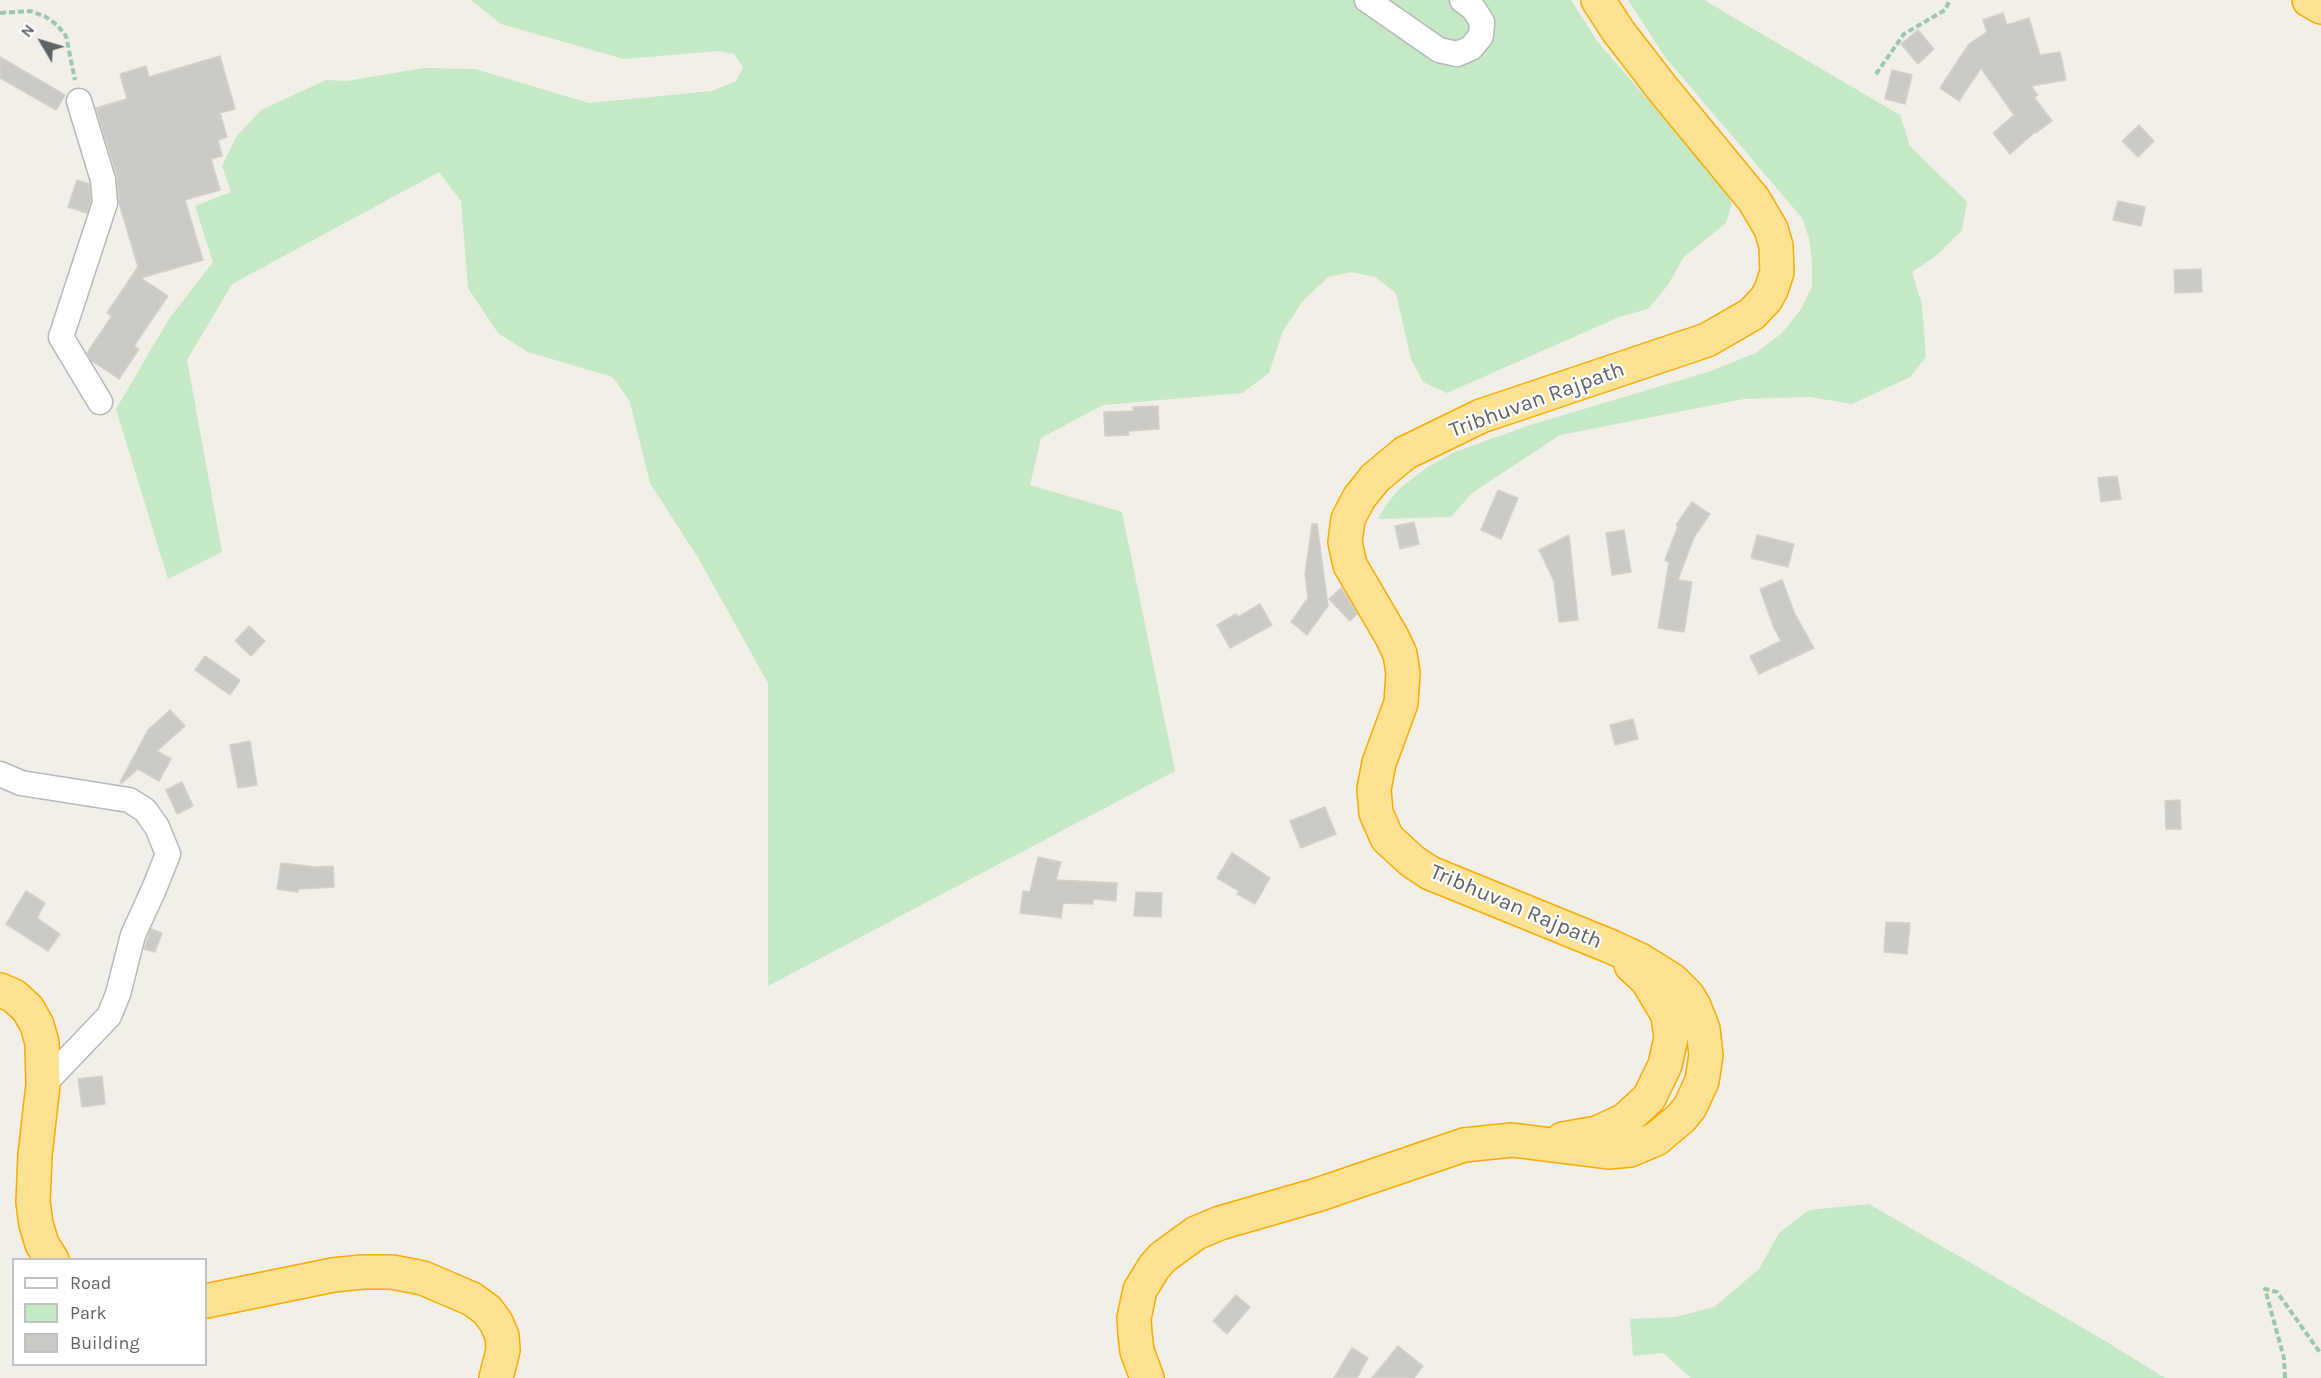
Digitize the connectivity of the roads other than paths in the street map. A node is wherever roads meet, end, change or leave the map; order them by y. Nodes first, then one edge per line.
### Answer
1 (1367, 0) edge
2 (1462, 0) edge
3 (1598, 0) edge
4 (2309, 0) edge
5 (2321, 7) edge
6 (79, 101) road end
7 (100, 402) dead end
8 (0, 774) edge
9 (0, 990) edge
10 (43, 1085) junction
11 (51, 1258) edge
12 (207, 1301) edge
13 (496, 1378) edge
14 (1147, 1378) edge

1 - 2 street
3 - 14 highway, Tribhuvan Rajpath
4 - 5 highway
6 - 7 street
8 - 10 street
9 - 10 highway
10 - 11 highway
12 - 13 highway

